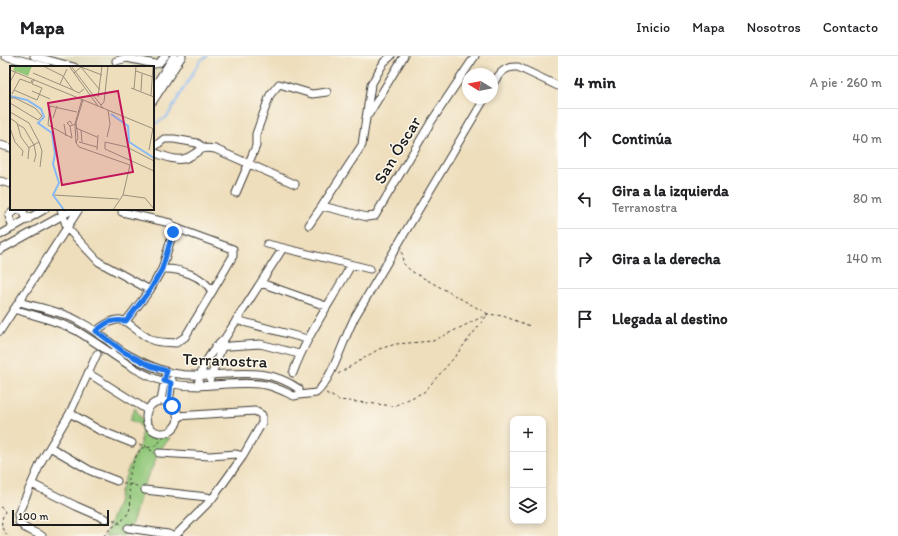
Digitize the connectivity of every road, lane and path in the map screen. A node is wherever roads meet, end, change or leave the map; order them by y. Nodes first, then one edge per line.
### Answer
1 (5, 56) edge
2 (34, 56) edge
3 (165, 56) edge
4 (174, 56) edge
5 (182, 56) edge
6 (391, 56) edge
7 (404, 56) edge
8 (475, 56) edge
9 (127, 57) edge
10 (116, 61) edge
11 (43, 66) edge
12 (70, 66) edge
13 (498, 75) edge
14 (558, 86) edge
15 (155, 89) edge
16 (326, 92) dead end
17 (481, 104) edge
18 (367, 117) junction
19 (0, 145) edge
20 (154, 147) edge
21 (10, 148) edge
22 (204, 148) junction
23 (154, 152) edge
24 (249, 164) junction
25 (0, 181) edge
26 (10, 184) edge
27 (295, 184) dead end
28 (236, 193) dead end
29 (322, 206) junction
30 (43, 210) edge
31 (78, 210) edge
32 (62, 212) edge
33 (122, 212) dead end
34 (28, 220) junction
35 (309, 225) dead end
36 (173, 227) junction
37 (13, 228) junction
38 (67, 228) junction
39 (0, 235) edge
40 (400, 242) junction
41 (267, 244) dead end
42 (283, 248) junction
43 (0, 250) edge
44 (350, 265) junction
45 (162, 269) junction
46 (370, 270) dead end
47 (260, 283) junction
48 (150, 290) junction
49 (212, 292) junction
50 (19, 302) junction
51 (326, 306) junction
52 (14, 309) junction
53 (488, 314) junction
54 (236, 320) junction
55 (126, 321) junction
56 (530, 326) dead end
57 (0, 331) edge
58 (96, 331) junction
59 (307, 339) junction
60 (218, 347) junction
61 (96, 354) dead end
62 (299, 354) junction
63 (170, 372) junction
64 (88, 373) junction
65 (293, 373) dead end
66 (199, 375) junction
67 (210, 375) junction
68 (167, 382) junction
69 (326, 382) junction
70 (198, 386) junction
71 (209, 386) junction
72 (320, 389) junction
73 (299, 395) junction
74 (161, 402) junction
75 (169, 403) junction
76 (148, 410) junction
77 (70, 413) junction
78 (177, 416) junction
79 (166, 433) junction
80 (132, 443) joint
81 (50, 447) junction
82 (147, 448) junction
83 (159, 453) joint
84 (243, 456) junction
85 (116, 481) joint
86 (32, 484) junction
87 (129, 484) junction
88 (145, 490) joint
89 (212, 499) junction
90 (0, 507) edge
91 (106, 519) joint
92 (120, 523) junction
93 (128, 528) joint
94 (8, 536) edge
95 (42, 536) edge
96 (104, 536) edge
97 (172, 536) edge
98 (175, 536) edge

1 - 11 street
2 - 12 street
3 - 9 street
4 - 15 street
5 - 15 street
6 - 18 street, San Óscar
7 - 18 street, San Óscar
8 - 29 street, San Óscar
9 - 10 street
13 - 14 street
16 - 24 street
17 - 40 street
18 - 29 street, San Óscar
19 - 21 street
20 - 22 street
22 - 23 street
22 - 24 street
24 - 27 street
24 - 28 street
25 - 26 street
29 - 35 street, San Óscar
30 - 34 street
31 - 38 street
32 - 38 street
32 - 43 street
33 - 36 street
34 - 37 street
34 - 37 street
36 - 45 street
36 - 49 street
37 - 39 street
38 - 48 street
38 - 50 street
40 - 53 path
40 - 69 street
41 - 42 street
42 - 44 street
42 - 47 street
44 - 46 street
44 - 51 street
45 - 48 street
45 - 49 street
47 - 51 street
47 - 54 street
48 - 55 street
49 - 55 street
50 - 52 street
50 - 58 street, Terranostra
51 - 59 street
52 - 57 street
52 - 68 street, Terranostra
53 - 56 path
53 - 69 path
53 - 72 path
54 - 59 street
54 - 60 street
55 - 58 street
58 - 63 street, Terranostra
59 - 62 street
60 - 62 street
60 - 66 street
60 - 67 street
61 - 64 street
62 - 65 street
63 - 66 street, Terranostra
63 - 68 street
64 - 76 street
64 - 77 street
66 - 67 street, Terranostra
66 - 70 street
67 - 71 street
67 - 73 street, Terranostra
68 - 70 street, Terranostra
68 - 74 street
68 - 75 street
69 - 72 street
70 - 71 street, Terranostra
71 - 73 street, Terranostra
72 - 73 street
74 - 75 street
74 - 76 street
75 - 78 street
76 - 79 street
77 - 80 street
77 - 81 street
78 - 79 street
78 - 84 street
79 - 82 path
80 - 82 path
81 - 85 street
81 - 86 street
82 - 83 path
82 - 87 path
83 - 84 street
84 - 89 street
85 - 87 path
86 - 91 street
86 - 95 street
87 - 88 path
87 - 92 path
88 - 89 street
89 - 98 street
90 - 94 path
91 - 92 path
92 - 93 path
92 - 96 path
93 - 97 street

